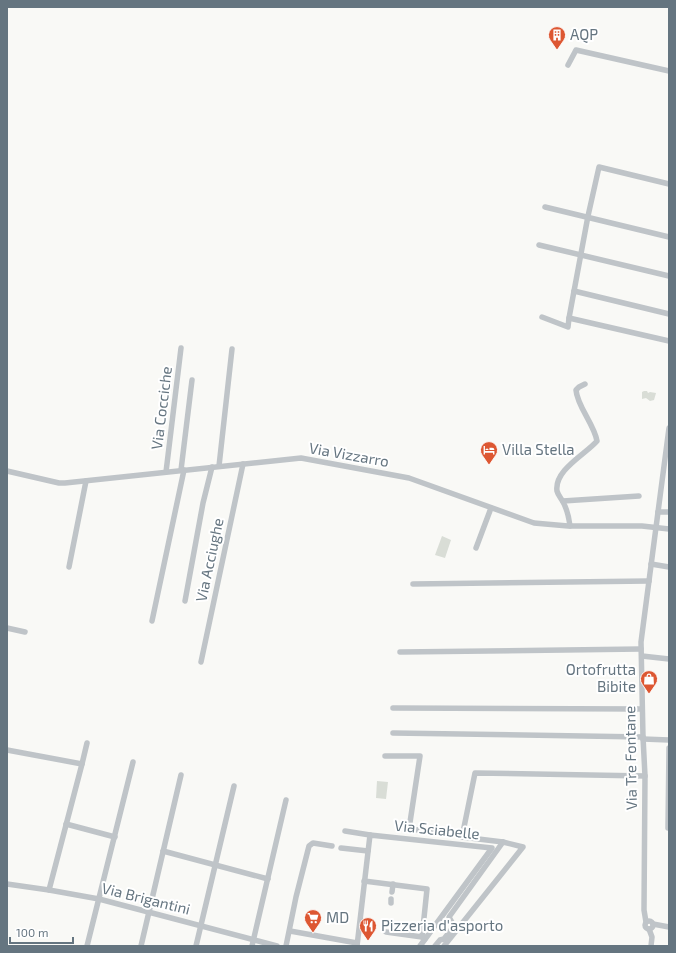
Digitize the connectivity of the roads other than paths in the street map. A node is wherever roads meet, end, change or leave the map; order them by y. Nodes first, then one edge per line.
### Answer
1 (568, 65) dead end
2 (669, 71) edge
3 (669, 184) edge
4 (545, 207) dead end
5 (588, 216) junction
6 (669, 237) edge
7 (539, 245) dead end
8 (580, 255) junction
9 (669, 276) edge
10 (574, 291) junction
11 (669, 314) edge
12 (542, 317) dead end
13 (569, 318) junction
14 (669, 340) edge
15 (181, 348) dead end
16 (232, 349) dead end
17 (192, 380) dead end
18 (586, 384) dead end
19 (669, 428) edge
20 (668, 435) edge
21 (243, 464) junction
22 (215, 467) junction
23 (182, 470) junction
24 (7, 471) edge
25 (166, 472) junction
26 (86, 481) junction
27 (639, 496) dead end
28 (563, 502) junction
29 (491, 508) junction
30 (658, 512) junction
31 (669, 512) edge
32 (570, 526) junction
33 (656, 527) junction
34 (669, 529) edge
35 (476, 548) dead end
36 (651, 564) junction
37 (669, 566) edge
38 (69, 567) dead end
39 (649, 581) junction
40 (413, 584) dead end
41 (185, 601) dead end
42 (152, 621) dead end
43 (7, 628) edge
44 (25, 632) dead end
45 (641, 648) junction
46 (400, 652) dead end
47 (642, 656) junction
48 (669, 659) edge
49 (201, 662) dead end
50 (393, 708) dead end
51 (642, 709) junction
52 (393, 734) dead end
53 (643, 738) junction
54 (669, 740) edge
55 (87, 743) dead end
56 (669, 748) edge
57 (7, 750) edge
58 (385, 756) dead end
59 (133, 762) dead end
60 (82, 764) junction
61 (669, 772) edge
62 (181, 774) dead end
63 (645, 776) junction
64 (234, 786) dead end
65 (286, 800) dead end
66 (66, 824) junction
67 (668, 828) dead end
68 (345, 831) dead end
69 (370, 835) junction
70 (115, 837) junction
71 (462, 837) junction
72 (503, 842) junction
73 (332, 846) dead end
74 (341, 848) dead end
75 (163, 851) junction
76 (368, 851) junction
77 (216, 864) junction
78 (268, 879) junction
79 (364, 881) junction
80 (7, 884) edge
81 (393, 884) junction
82 (49, 890) junction
83 (392, 892) dead end
84 (100, 899) junction
85 (150, 912) junction
86 (201, 926) junction
87 (651, 926) junction
88 (669, 927) edge
89 (290, 931) junction
90 (386, 932) dead end
91 (423, 938) junction
92 (253, 940) junction
93 (357, 944) edge
94 (87, 946) edge
95 (141, 946) edge
96 (196, 946) edge
97 (252, 946) edge
98 (277, 946) edge
99 (286, 946) edge
100 (420, 946) edge
101 (435, 946) edge
102 (444, 946) edge
103 (651, 946) edge

1 - 2 street
3 - 5 street
4 - 5 street
5 - 6 street
5 - 8 street
7 - 8 street
8 - 9 street
8 - 10 street
10 - 11 street
10 - 13 street
12 - 13 street
13 - 14 street
15 - 25 street, Via Cocciche
16 - 22 street
17 - 23 street
18 - 28 street
19 - 20 street, Via Tre Fontane
20 - 30 street, Via Tre Fontane
21 - 22 street, Via Vizzarro
21 - 29 street, Via Vizzarro
21 - 49 street, Via Acciughe
22 - 23 street, Via Vizzarro
22 - 41 street
23 - 25 street, Via Vizzarro
23 - 42 street
24 - 26 street, Via Vizzarro
25 - 26 street, Via Vizzarro
26 - 38 street
27 - 28 street
28 - 32 street
29 - 32 street, Via Vizzarro
29 - 35 street
30 - 31 street
30 - 33 street, Via Tre Fontane
32 - 33 street, Via Vizzarro
33 - 34 street, Via Vizzarro
33 - 36 street, Via Tre Fontane
36 - 37 street
36 - 39 street, Via Tre Fontane
39 - 40 street
39 - 45 street, Via Tre Fontane
43 - 44 street
45 - 46 street
45 - 47 street, Via Tre Fontane
47 - 48 street
47 - 51 street, Via Tre Fontane
50 - 51 street
51 - 53 street, Via Tre Fontane
52 - 53 street
53 - 54 street
53 - 63 street, Via Tre Fontane
55 - 60 street
56 - 61 street
57 - 60 street
58 - 71 street
59 - 70 street
60 - 66 street
61 - 67 street
62 - 75 street
63 - 71 street
63 - 87 street, Via Tre Fontane
64 - 77 street
65 - 78 street
66 - 70 street
66 - 82 street
68 - 69 street
69 - 76 street
69 - 91 street, Via Sciabelle
70 - 84 street
71 - 72 street
72 - 101 street, Via Sciabelle
72 - 102 street
73 - 89 street
74 - 76 street
75 - 77 street
75 - 85 street
76 - 79 street
77 - 78 street
77 - 86 street
78 - 92 street
79 - 81 street
79 - 93 street
80 - 82 street, Via Brigantini
81 - 83 street
81 - 91 street
82 - 84 street, Via Brigantini
84 - 85 street, Via Brigantini
84 - 94 street
85 - 86 street, Via Brigantini
85 - 95 street
86 - 92 street, Via Brigantini
86 - 96 street
87 - 88 street
87 - 103 street
89 - 93 street
89 - 99 street
90 - 91 street
91 - 100 street, Via Sciabelle
92 - 97 street
92 - 98 street, Via Brigantini

